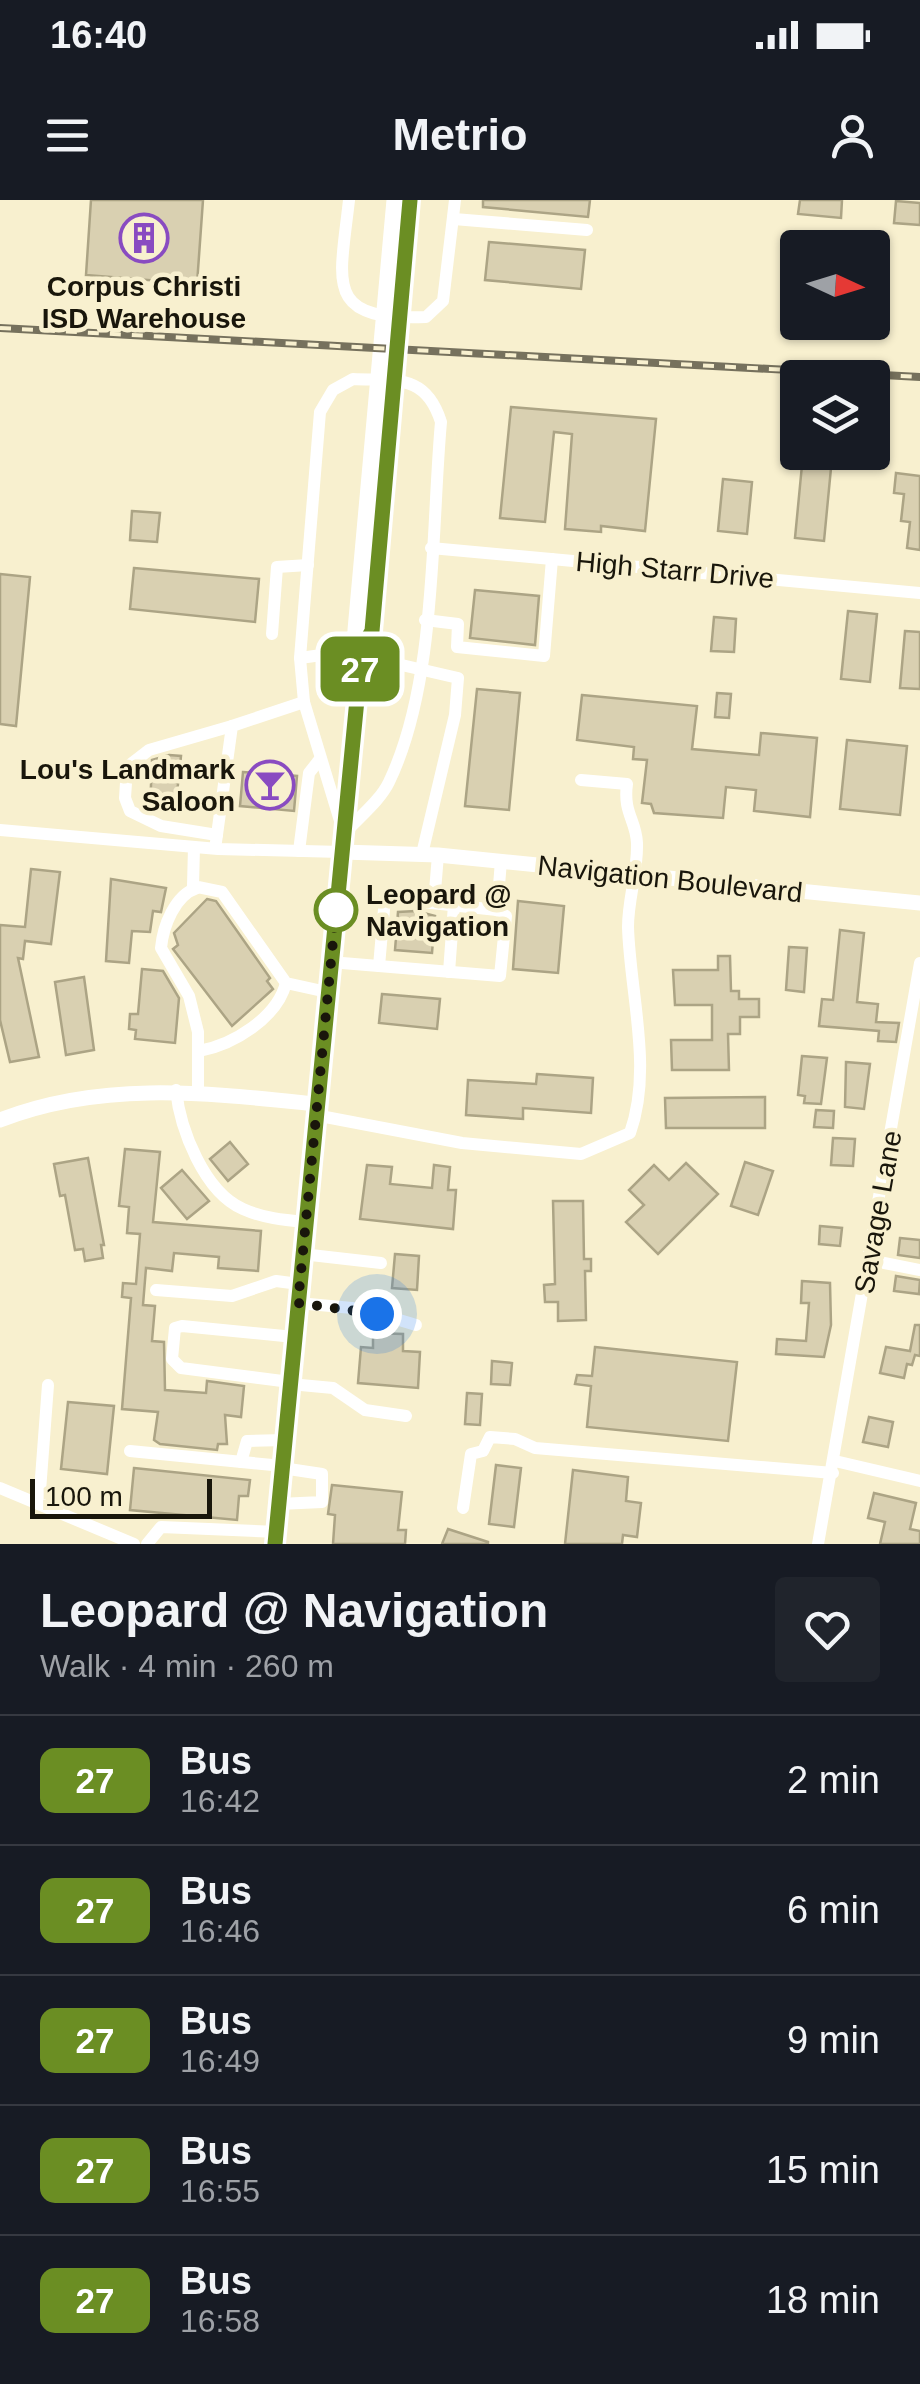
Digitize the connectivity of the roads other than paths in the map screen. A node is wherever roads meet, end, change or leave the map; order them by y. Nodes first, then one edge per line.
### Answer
1 (348, 200) edge
2 (394, 200) edge
3 (410, 200) edge
4 (456, 200) edge
5 (454, 219) junction
6 (586, 230) dead end
7 (395, 274) junction
8 (431, 548) junction
9 (552, 559) junction
10 (308, 565) junction
11 (920, 593) edge
12 (425, 620) junction
13 (363, 631) junction
14 (272, 634) dead end
15 (300, 658) junction
16 (422, 671) junction
17 (304, 702) junction
18 (232, 726) junction
19 (320, 758) junction
20 (581, 780) dead end
21 (0, 830) edge
22 (344, 834) junction
23 (216, 842) junction
24 (194, 846) junction
25 (299, 851) junction
26 (342, 852) junction
27 (430, 854) junction
28 (501, 862) junction
29 (634, 876) junction
30 (197, 888) junction
31 (434, 903) junction
32 (920, 903) edge
33 (454, 905) junction
34 (498, 910) junction
35 (330, 962) junction
36 (920, 963) edge
37 (379, 966) junction
38 (449, 972) junction
39 (286, 983) junction
40 (328, 992) junction
41 (199, 1050) junction
42 (176, 1090) junction
43 (198, 1092) junction
44 (315, 1109) junction
45 (1, 1115) edge
46 (305, 1222) junction
47 (302, 1254) junction
48 (870, 1260) junction
49 (382, 1262) dead end
50 (920, 1270) edge
51 (299, 1284) junction
52 (156, 1290) dead end
53 (298, 1303) junction
54 (416, 1326) dead end
55 (294, 1338) junction
56 (290, 1383) junction
57 (48, 1385) dead end
58 (406, 1416) dead end
59 (285, 1440) junction
60 (130, 1452) dead end
61 (241, 1462) junction
62 (282, 1467) junction
63 (834, 1467) junction
64 (920, 1481) edge
65 (0, 1488) edge
66 (39, 1504) junction
67 (279, 1504) junction
68 (463, 1508) dead end
69 (276, 1538) edge
70 (134, 1544) edge
71 (147, 1544) edge
72 (818, 1544) edge

1 - 5 street
2 - 7 main road
3 - 7 main road
4 - 5 street
5 - 6 street
7 - 13 main road
8 - 9 street, High Starr Drive
8 - 10 street
8 - 12 street
9 - 11 street, High Starr Drive
9 - 12 street
10 - 14 street
10 - 15 street
12 - 16 street
13 - 15 street
13 - 16 street
13 - 22 main road
15 - 17 street
16 - 22 street
16 - 27 street
17 - 18 street
17 - 19 street
18 - 23 street
18 - 23 street
19 - 22 street
19 - 25 street
20 - 29 street
21 - 24 street, Navigation Boulevard
22 - 26 main road
23 - 24 street, Navigation Boulevard
23 - 25 street, Navigation Boulevard
24 - 30 street
25 - 26 street, Navigation Boulevard
26 - 27 main road, Navigation Boulevard
26 - 35 main road
27 - 28 main road, Navigation Boulevard
27 - 31 street
28 - 29 main road, Navigation Boulevard
28 - 34 street
29 - 32 main road, Navigation Boulevard
29 - 44 street
30 - 39 street
30 - 41 street
31 - 33 street
31 - 37 street
33 - 34 street
33 - 38 street
34 - 38 street
35 - 37 street
35 - 40 main road
36 - 48 street, Savage Lane
37 - 38 street
39 - 40 street
39 - 41 street
40 - 44 main road
41 - 43 street
42 - 43 main road
42 - 45 main road
42 - 46 street
43 - 44 main road
44 - 46 main road
46 - 47 main road
47 - 49 street
47 - 51 main road
48 - 50 street
48 - 63 street, Savage Lane
51 - 52 street
51 - 53 main road
53 - 54 street
53 - 55 main road
55 - 56 main road
55 - 56 street
56 - 58 street
56 - 59 main road
57 - 66 street
59 - 61 street
59 - 62 main road
60 - 61 street
61 - 62 street
62 - 67 main road
62 - 67 street
63 - 64 street
63 - 68 street
63 - 72 street, Savage Lane
65 - 66 street
66 - 70 street
67 - 69 main road
69 - 71 street

